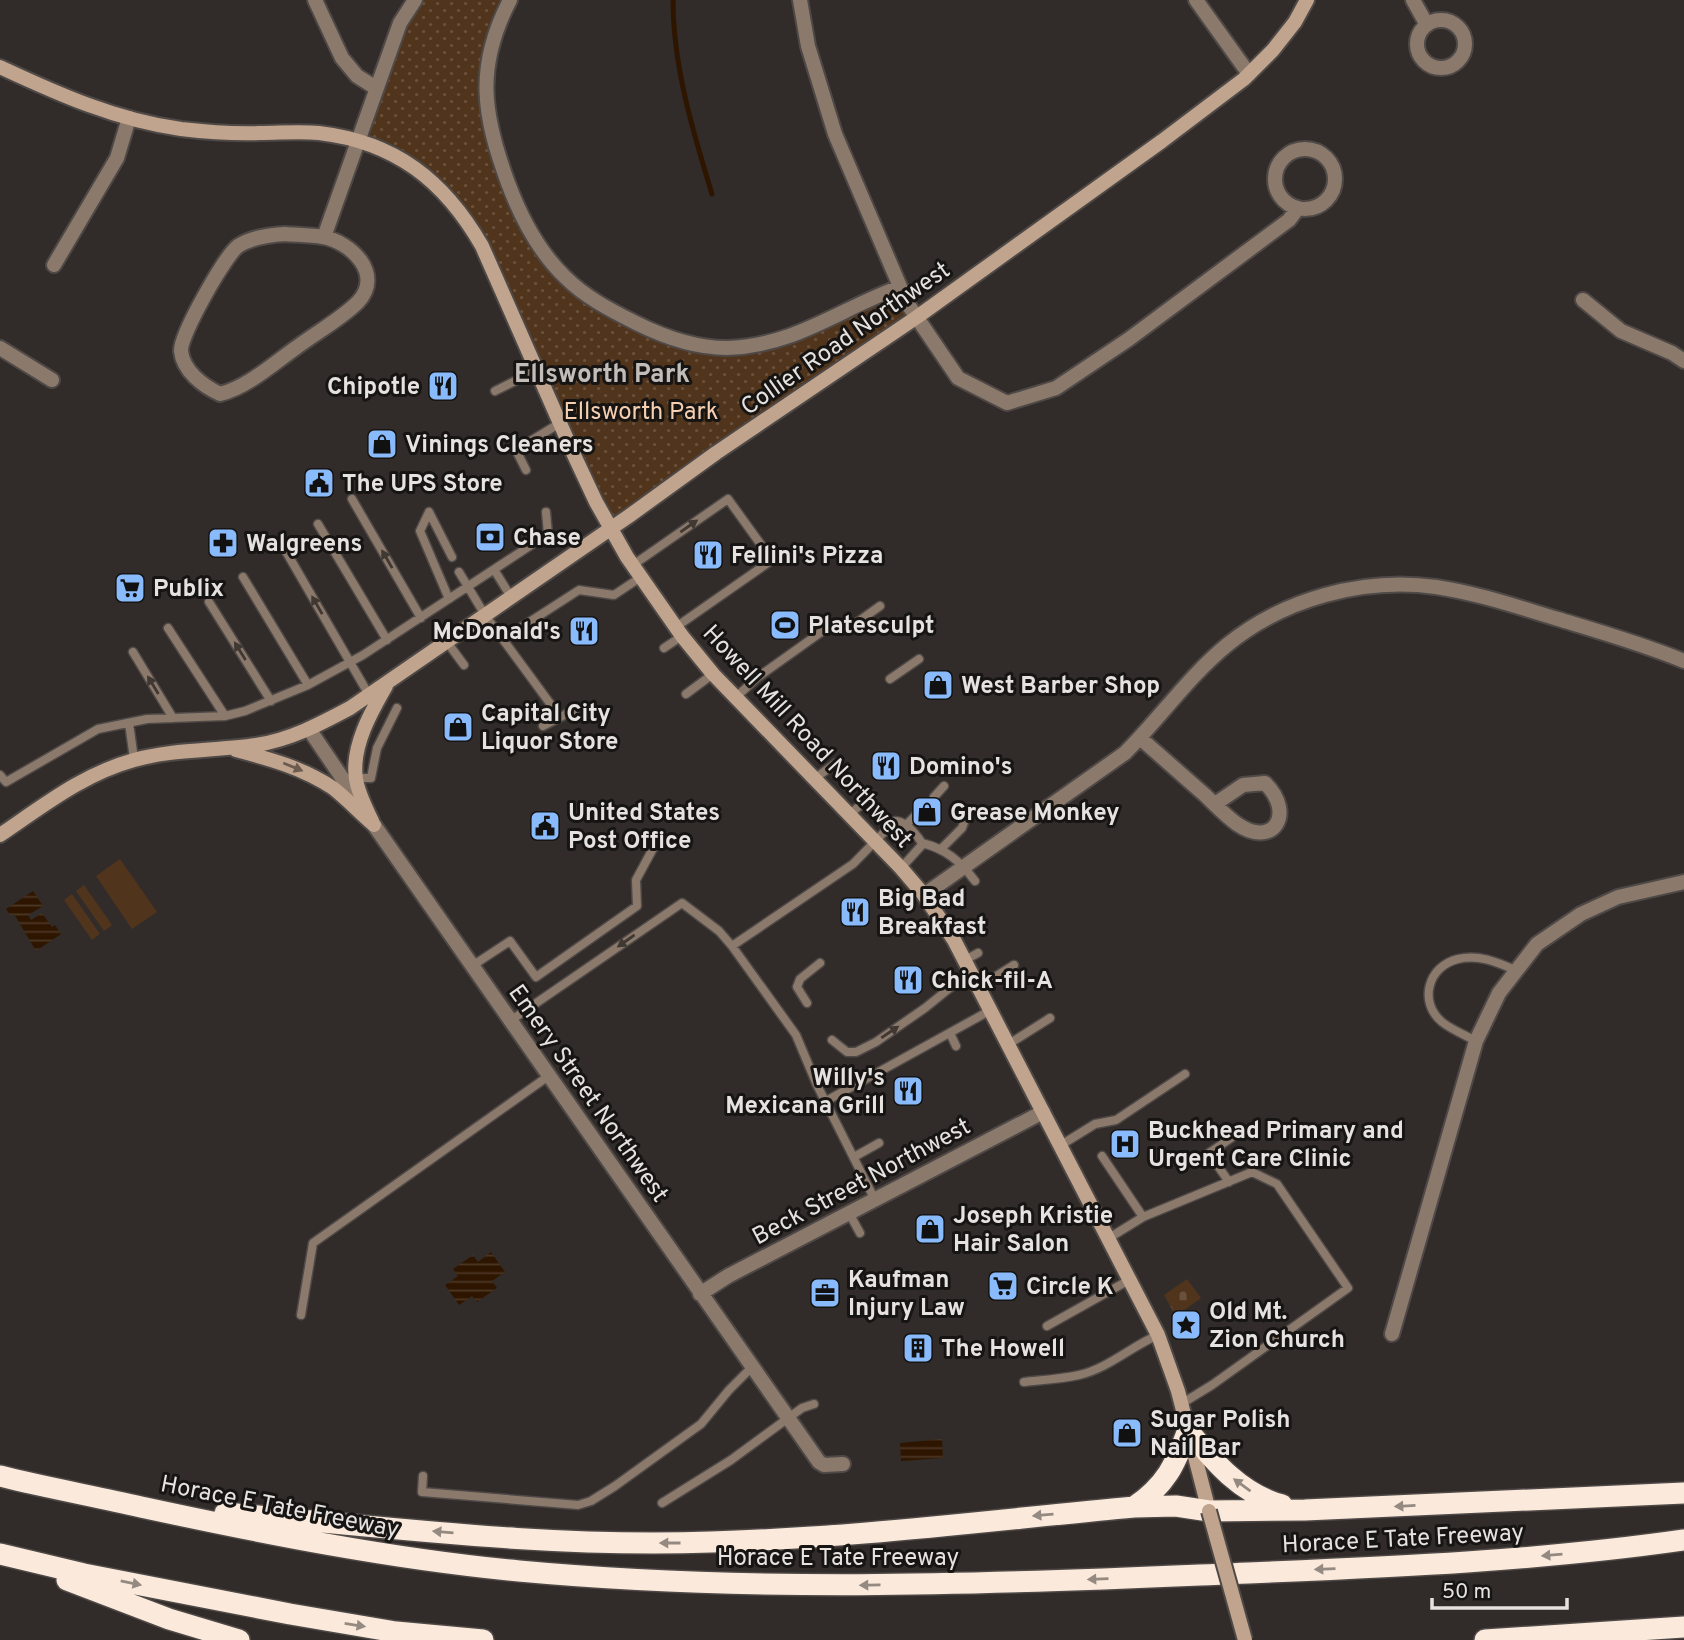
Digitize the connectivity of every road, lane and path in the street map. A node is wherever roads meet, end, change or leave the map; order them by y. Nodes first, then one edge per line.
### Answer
1 (315, 0) edge
2 (415, 0) edge
3 (510, 0) edge
4 (800, 0) edge
5 (1196, 0) edge
6 (1307, 0) edge
7 (1413, 0) edge
8 (1427, 25) dead end
9 (0, 67) edge
10 (1249, 74) junction
11 (376, 88) junction
12 (129, 118) junction
13 (359, 140) junction
14 (1298, 208) junction
15 (324, 237) junction
16 (54, 265) dead end
17 (900, 287) junction
18 (1583, 300) dead end
19 (916, 317) junction
20 (0, 348) edge
21 (1684, 361) edge
22 (537, 370) junction
23 (52, 380) dead end
24 (495, 391) dead end
25 (560, 423) junction
26 (526, 470) dead end
27 (352, 499) dead end
28 (546, 512) dead end
29 (318, 524) dead end
30 (611, 528) junction
31 (284, 548) dead end
32 (452, 557) dead end
33 (495, 571) junction
34 (637, 571) junction
35 (459, 572) dead end
36 (243, 577) dead end
37 (467, 587) junction
38 (512, 597) junction
39 (449, 599) junction
40 (209, 602) dead end
41 (880, 606) dead end
42 (485, 615) junction
43 (421, 618) junction
44 (852, 626) dead end
45 (168, 628) dead end
46 (824, 630) dead end
47 (679, 632) junction
48 (503, 639) junction
49 (387, 640) junction
50 (447, 642) junction
51 (664, 648) dead end
52 (133, 652) dead end
53 (919, 659) dead end
54 (1684, 661) edge
55 (350, 662) junction
56 (464, 665) dead end
57 (713, 674) junction
58 (890, 679) dead end
59 (388, 682) junction
60 (308, 685) junction
61 (685, 694) dead end
62 (369, 695) junction
63 (735, 698) junction
64 (271, 701) junction
65 (397, 708) dead end
66 (574, 710) dead end
67 (225, 716) junction
68 (559, 717) junction
69 (173, 718) junction
70 (129, 723) junction
71 (543, 726) dead end
72 (309, 729) junction
73 (1140, 738) junction
74 (228, 748) junction
75 (134, 760) junction
76 (836, 763) dead end
77 (0, 775) edge
78 (355, 778) junction
79 (814, 779) junction
80 (944, 786) dead end
81 (872, 795) dead end
82 (934, 797) dead end
83 (1215, 804) junction
84 (849, 815) junction
85 (916, 815) dead end
86 (966, 817) dead end
87 (374, 825) junction
88 (906, 825) junction
89 (0, 835) edge
90 (874, 840) junction
91 (922, 842) junction
92 (656, 843) dead end
93 (942, 848) junction
94 (964, 867) junction
95 (901, 868) junction
96 (975, 881) dead end
97 (1684, 882) edge
98 (924, 895) junction
99 (732, 946) junction
100 (820, 963) dead end
101 (1014, 965) dead end
102 (472, 966) junction
103 (1516, 970) junction
104 (977, 984) junction
105 (807, 1003) dead end
106 (991, 1010) junction
107 (1050, 1018) dead end
108 (510, 1021) junction
109 (950, 1033) junction
110 (832, 1040) dead end
111 (1476, 1041) junction
112 (1009, 1044) junction
113 (956, 1046) dead end
114 (1185, 1074) dead end
115 (550, 1075) junction
116 (826, 1101) junction
117 (1043, 1112) junction
118 (1234, 1136) dead end
119 (879, 1143) dead end
120 (1061, 1145) junction
121 (1102, 1156) dead end
122 (854, 1157) junction
123 (1229, 1182) junction
124 (874, 1200) junction
125 (849, 1213) junction
126 (1143, 1217) junction
127 (860, 1233) dead end
128 (1109, 1238) junction
129 (1130, 1279) junction
130 (700, 1294) junction
131 (301, 1315) dead end
132 (1047, 1326) dead end
133 (1392, 1334) dead end
134 (1158, 1335) junction
135 (752, 1367) junction
136 (1024, 1382) dead end
137 (814, 1404) dead end
138 (1181, 1404) junction
139 (788, 1418) junction
140 (1188, 1430) junction
141 (843, 1464) dead end
142 (0, 1476) edge
143 (423, 1476) dead end
144 (1684, 1493) edge
145 (662, 1503) dead end
146 (136, 1505) junction
147 (1134, 1507) junction
148 (1305, 1510) junction
149 (1209, 1511) junction
150 (1684, 1540) edge
151 (1684, 1547) edge
152 (1620, 1549) junction
153 (8, 1556) edge
154 (1684, 1627) edge
155 (239, 1640) edge
156 (483, 1640) edge
157 (1245, 1640) edge
158 (1485, 1640) edge

1 - 11 street
2 - 11 street
3 - 17 street
4 - 17 street
5 - 10 street
6 - 10 main road, Collier Road Northwest
7 - 8 street
9 - 12 main road, Howell Mill Road Northwest
10 - 19 main road, Collier Road Northwest
11 - 13 street
12 - 13 main road, Howell Mill Road Northwest
12 - 16 street
13 - 15 street
13 - 22 main road, Howell Mill Road Northwest
14 - 14 street
14 - 19 street
15 - 15 street
17 - 19 street
18 - 21 street
19 - 30 main road, Collier Road Northwest
20 - 23 street
22 - 24 lane
22 - 25 main road, Howell Mill Road Northwest
25 - 26 lane
25 - 30 main road, Howell Mill Road Northwest
43 -> 27 lane
28 - 33 lane
29 - 49 lane
30 - 34 main road, Howell Mill Road Northwest
30 - 38 main road, Collier Road Northwest
55 -> 31 lane
32 - 39 lane
33 - 37 lane
33 - 38 lane
34 - 47 main road, Howell Mill Road Northwest
34 -> 47 lane
34 - 48 lane
35 - 37 lane
36 - 60 lane
37 - 39 lane
37 - 42 lane
38 - 42 main road, Collier Road Northwest
39 - 43 lane
64 -> 40 lane
41 - 44 lane
42 - 48 lane
42 - 50 main road, Collier Road Northwest
43 - 49 lane
45 - 67 lane
46 - 63 lane
47 - 51 lane
47 - 57 main road, Howell Mill Road Northwest
48 - 68 lane
49 - 55 lane
50 - 56 lane
50 - 59 main road, Collier Road Northwest
69 -> 52 lane
53 - 58 lane
54 - 73 street
55 - 60 lane
55 - 62 lane
57 - 61 lane
57 - 63 main road, Howell Mill Road Northwest
59 - 62 main road, Collier Road Northwest
59 - 78 main road
60 - 64 lane
62 - 72 main road, Collier Road Northwest
63 - 79 main road, Howell Mill Road Northwest
64 - 67 lane
65 - 78 lane
66 - 68 lane
67 - 69 lane
68 - 71 lane
69 - 70 lane
70 - 75 lane
70 - 77 lane
72 - 74 main road, Collier Road Northwest
72 - 87 street, Emery Street Northwest
73 - 83 street
73 - 94 street
74 - 75 main road, Collier Road Northwest
74 -> 87 main road
75 - 89 main road, Collier Road Northwest
76 - 79 lane
78 - 87 main road
79 - 84 main road, Howell Mill Road Northwest
80 - 82 lane
81 - 84 lane
83 - 83 street
84 - 90 main road, Howell Mill Road Northwest
85 - 88 lane
86 - 93 lane
87 - 102 street, Emery Street Northwest
88 - 90 lane
88 - 91 lane
90 - 95 main road, Howell Mill Road Northwest
90 - 99 lane
91 - 93 lane
91 - 95 lane
92 - 102 lane
93 - 94 lane
94 - 96 lane
94 - 98 street
95 - 98 main road, Howell Mill Road Northwest
97 - 103 street
98 - 104 main road, Howell Mill Road Northwest
99 -> 108 lane
99 - 116 lane
100 - 105 lane
101 - 104 lane
102 - 108 street, Emery Street Northwest
103 - 111 street
103 - 111 lane
104 - 106 main road, Howell Mill Road Northwest
110 -> 104 lane
106 - 109 lane
106 - 112 main road, Howell Mill Road Northwest
107 - 112 lane
108 - 115 street, Emery Street Northwest
109 - 113 lane
109 - 116 lane
111 - 133 street
112 - 117 main road, Howell Mill Road Northwest
114 - 120 lane
115 - 130 street, Emery Street Northwest
115 - 131 lane
116 - 122 lane
117 - 120 main road, Howell Mill Road Northwest
117 - 124 street, Beck Street Northwest
118 - 123 lane
119 - 122 lane
120 - 128 main road, Howell Mill Road Northwest
121 - 126 lane
122 - 124 lane
123 - 126 lane
123 - 138 lane
124 - 125 street, Beck Street Northwest
125 - 127 lane
125 - 130 street, Beck Street Northwest
126 - 128 lane
128 - 129 main road, Howell Mill Road Northwest
129 - 132 lane
129 - 134 main road, Howell Mill Road Northwest
130 - 135 street, Emery Street Northwest
134 - 136 lane
134 - 138 main road, Howell Mill Road Northwest
135 - 139 street, Emery Street Northwest
135 - 143 lane
137 - 139 lane
138 - 140 main road, Howell Mill Road Northwest
139 - 141 street, Emery Street Northwest
139 - 145 lane
140 - 147 highway
148 -> 140 highway
140 - 149 main road, Howell Mill Road Northwest
142 - 146 highway, Horace E Tate Freeway
144 -> 148 highway
147 -> 146 highway
152 -> 146 highway, Horace E Tate Freeway
147 - 149 highway
148 - 149 highway
149 - 157 main road, Howell Mill Road Northwest, bridge
150 - 152 highway, Horace E Tate Freeway
151 - 152 highway
153 - 155 highway
153 -> 156 highway
154 - 158 highway

